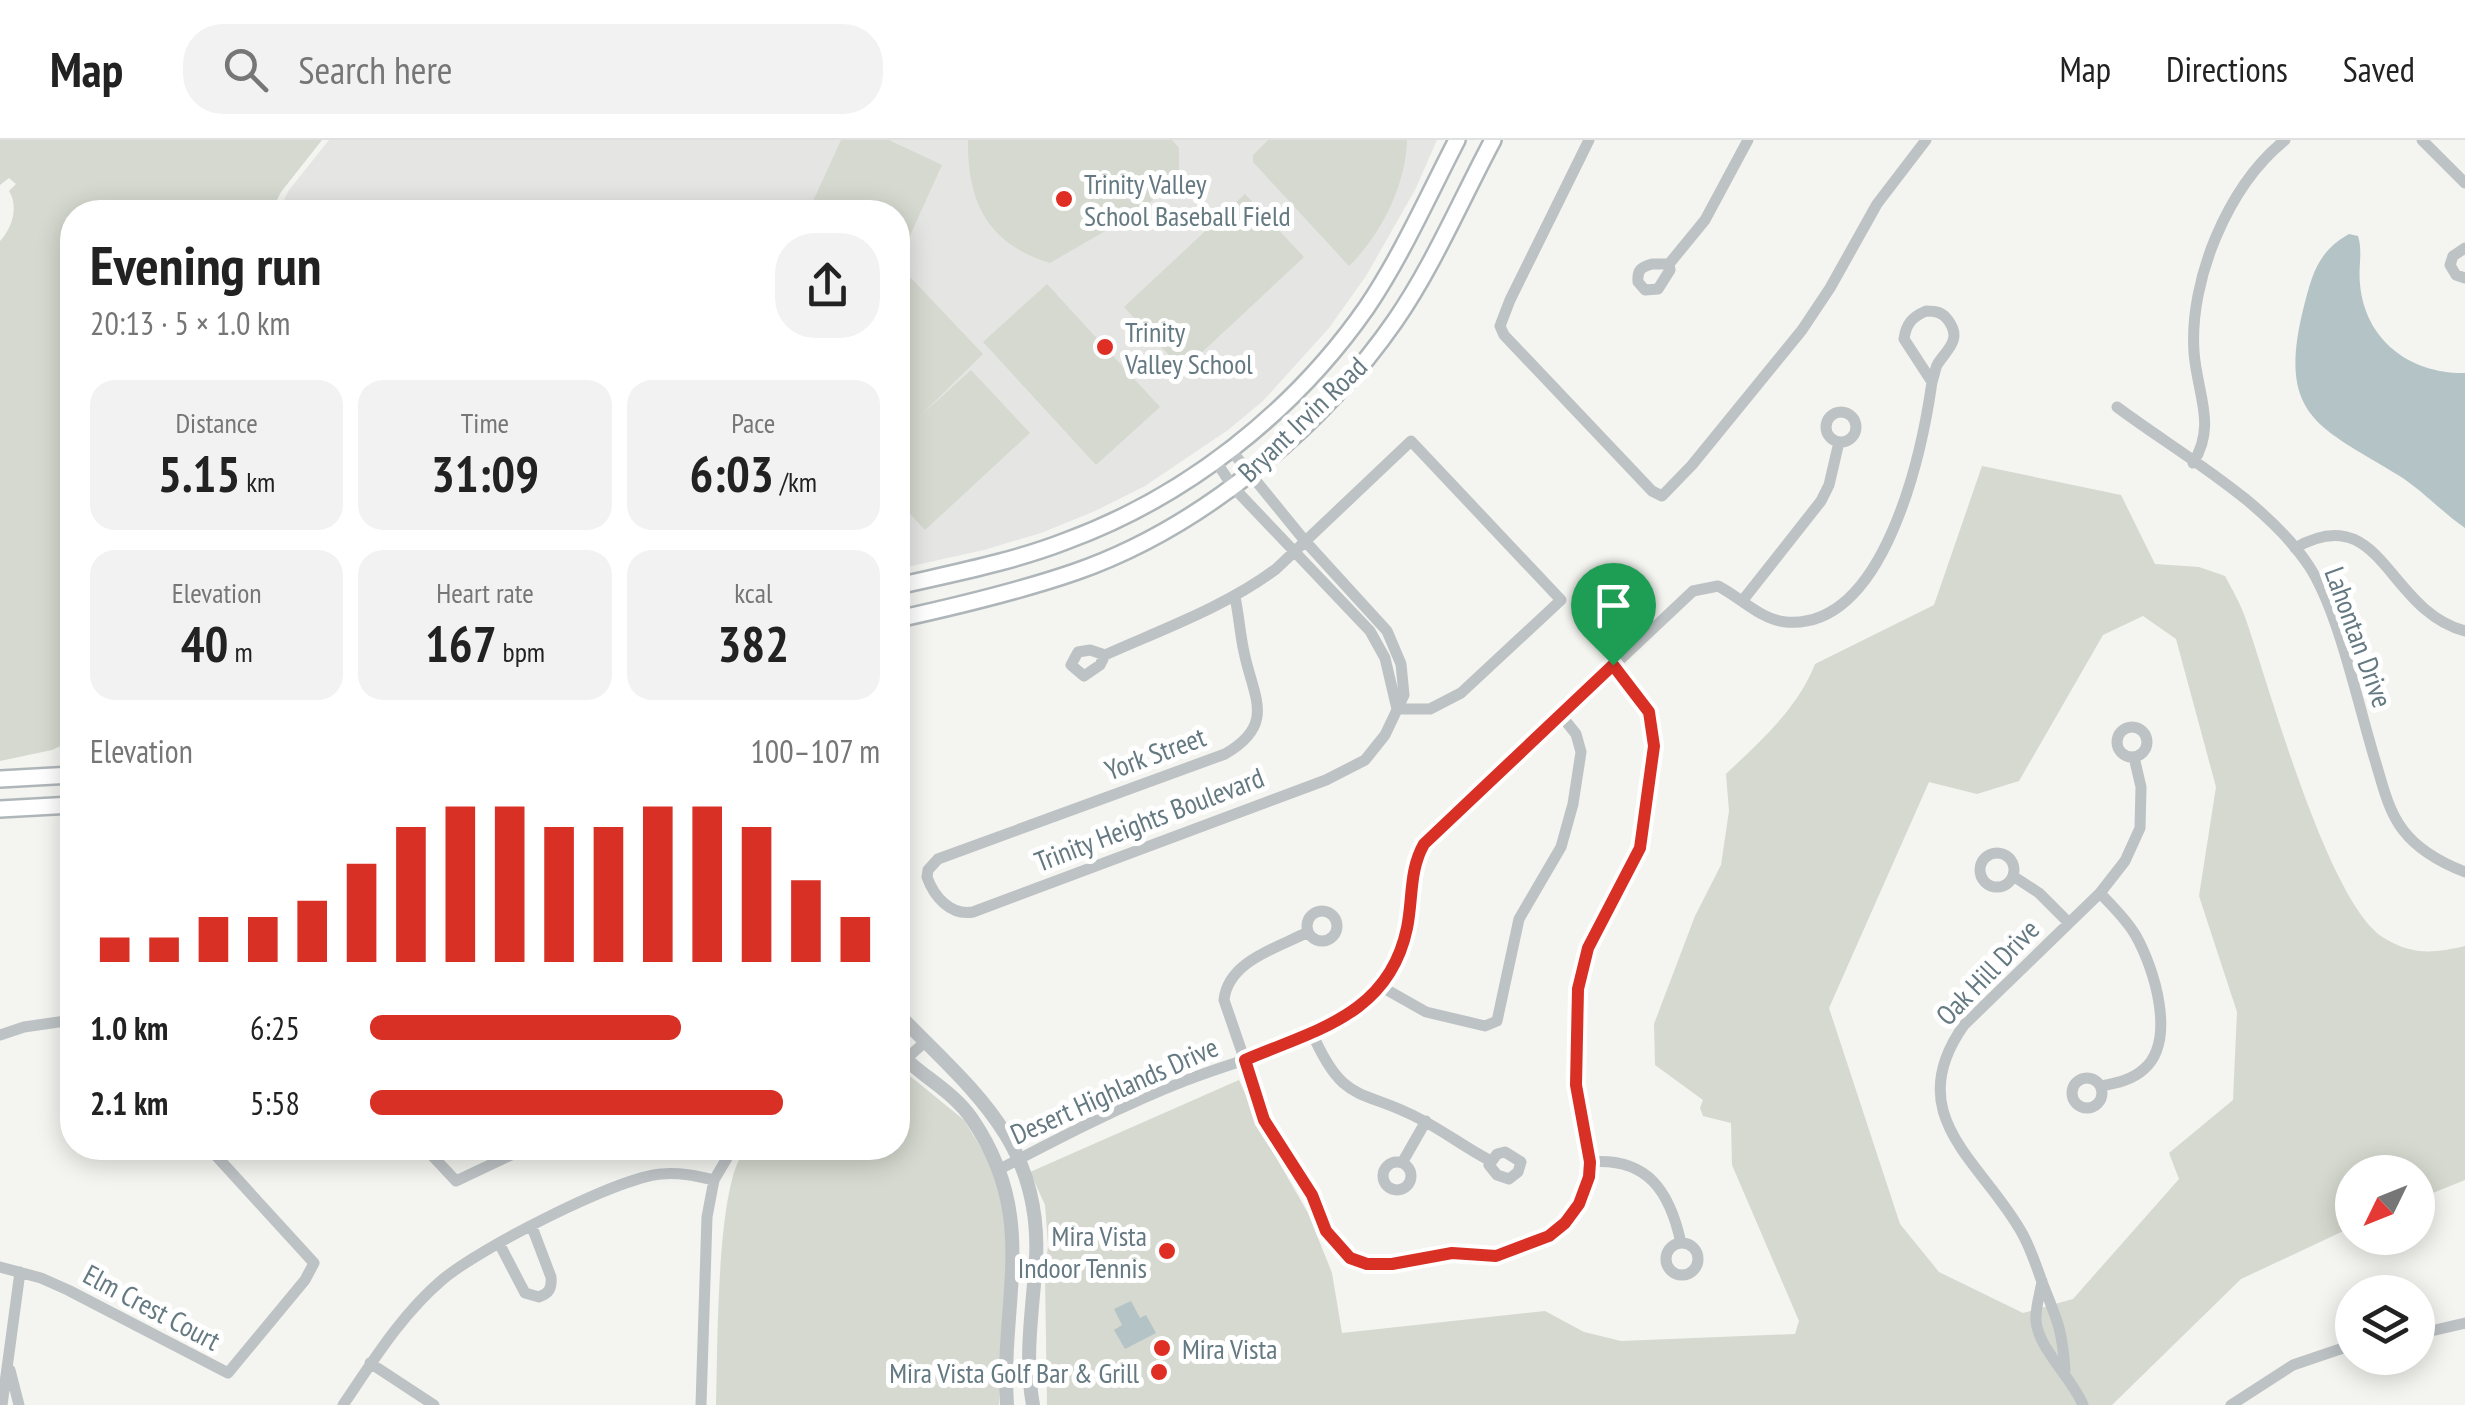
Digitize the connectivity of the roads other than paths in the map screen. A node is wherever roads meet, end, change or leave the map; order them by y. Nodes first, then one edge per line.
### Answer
1 (1457, 140) edge
2 (1492, 140) edge
3 (1589, 140) edge
4 (1748, 140) edge
5 (1926, 140) edge
6 (2284, 140) edge
7 (2422, 140) edge
8 (2465, 183) edge
9 (2465, 248) edge
10 (1669, 264) dead end
11 (2465, 278) edge
12 (1932, 382) junction
13 (2117, 408) dead end
14 (1839, 442) dead end
15 (1230, 449) junction
16 (1215, 460) junction
17 (2193, 463) junction
18 (1248, 474) junction
19 (1234, 486) junction
20 (1306, 542) junction
21 (2295, 548) junction
22 (1295, 551) junction
23 (910, 583) edge
24 (1235, 597) junction
25 (1743, 600) junction
26 (910, 616) edge
27 (2465, 630) edge
28 (1105, 655) dead end
29 (1613, 665) junction
30 (1397, 709) junction
31 (1560, 714) junction
32 (2134, 757) dead end
33 (60, 776) edge
34 (0, 779) edge
35 (60, 806) edge
36 (0, 809) edge
37 (938, 858) joint
38 (2465, 872) edge
39 (2013, 876) dead end
40 (2100, 894) junction
41 (2069, 923) junction
42 (1308, 932) dead end
43 (1380, 986) junction
44 (60, 1022) edge
45 (910, 1026) edge
46 (1312, 1033) junction
47 (0, 1035) edge
48 (926, 1042) junction
49 (910, 1052) edge
50 (1245, 1060) junction
51 (910, 1066) edge
52 (2101, 1086) dead end
53 (1426, 1121) junction
54 (1020, 1158) junction
55 (220, 1160) edge
56 (436, 1160) edge
57 (501, 1160) edge
58 (725, 1160) edge
59 (1489, 1160) dead end
60 (1590, 1162) junction
61 (1402, 1163) dead end
62 (1000, 1169) junction
63 (714, 1180) junction
64 (532, 1227) junction
65 (1680, 1243) dead end
66 (500, 1245) junction
67 (0, 1267) edge
68 (20, 1272) junction
69 (2042, 1281) junction
70 (2465, 1323) edge
71 (2435, 1330) edge
72 (2335, 1351) edge
73 (370, 1363) junction
74 (8, 1364) junction
75 (2064, 1370) junction
76 (2084, 1403) edge
77 (2, 1405) edge
78 (19, 1405) edge
79 (342, 1405) edge
80 (434, 1405) edge
81 (701, 1405) edge
82 (1007, 1405) edge
83 (1033, 1405) edge
84 (2231, 1405) edge

1 - 15 main road, Bryant Irvin Road
2 - 18 main road, Bryant Irvin Road
3 - 5 street
4 - 10 street
6 - 17 street
7 - 8 street
9 - 11 street
12 - 12 street, Desert Highlands Drive
12 - 25 street, Desert Highlands Drive
13 - 17 street, Lahontan Drive
14 - 25 street
15 - 16 main road, Bryant Irvin Road
15 - 18 street, Trinity Heights Boulevard
16 - 19 street
16 - 23 main road, Bryant Irvin Road
17 - 21 street, Lahontan Drive
18 - 19 main road, Bryant Irvin Road
18 - 20 street, Trinity Heights Boulevard
19 - 22 street
19 - 26 main road, Bryant Irvin Road
20 - 22 street
20 - 30 street, Trinity Heights Boulevard
20 - 30 street
21 - 27 street
21 - 38 street, Lahontan Drive
22 - 24 street
22 - 30 street
24 - 28 street
24 - 37 street, York Street
25 - 29 street, Desert Highlands Drive
29 - 31 street, Desert Highlands Drive
29 - 60 street
30 - 37 street, Trinity Heights Boulevard
31 - 43 street, Desert Highlands Drive
31 - 43 street
32 - 40 street, Oak Hill Drive
33 - 34 main road
35 - 36 main road
39 - 41 street
40 - 41 street, Oak Hill Drive
40 - 52 street
41 - 69 street, Oak Hill Drive
42 - 50 street
43 - 46 street, Desert Highlands Drive
44 - 47 street
45 - 48 street
46 - 50 street, Desert Highlands Drive
46 - 53 street
48 - 49 street
48 - 54 street
50 - 54 street, Desert Highlands Drive
50 - 60 street
51 - 62 street
53 - 59 street
53 - 61 street
54 - 62 street, Desert Highlands Drive
54 - 83 street
55 - 68 street, Elm Crest Court
56 - 57 street
58 - 63 street
60 - 65 street
62 - 82 street
63 - 64 street
63 - 81 street
64 - 66 street
64 - 66 street
66 - 73 street
67 - 68 street, Elm Crest Court
68 - 74 street
69 - 75 street, Oak Hill Drive
69 - 75 street, Oak Hill Drive
70 - 71 street
72 - 84 street
73 - 79 street
73 - 80 street
74 - 77 street
74 - 78 street
75 - 76 street, Oak Hill Drive

